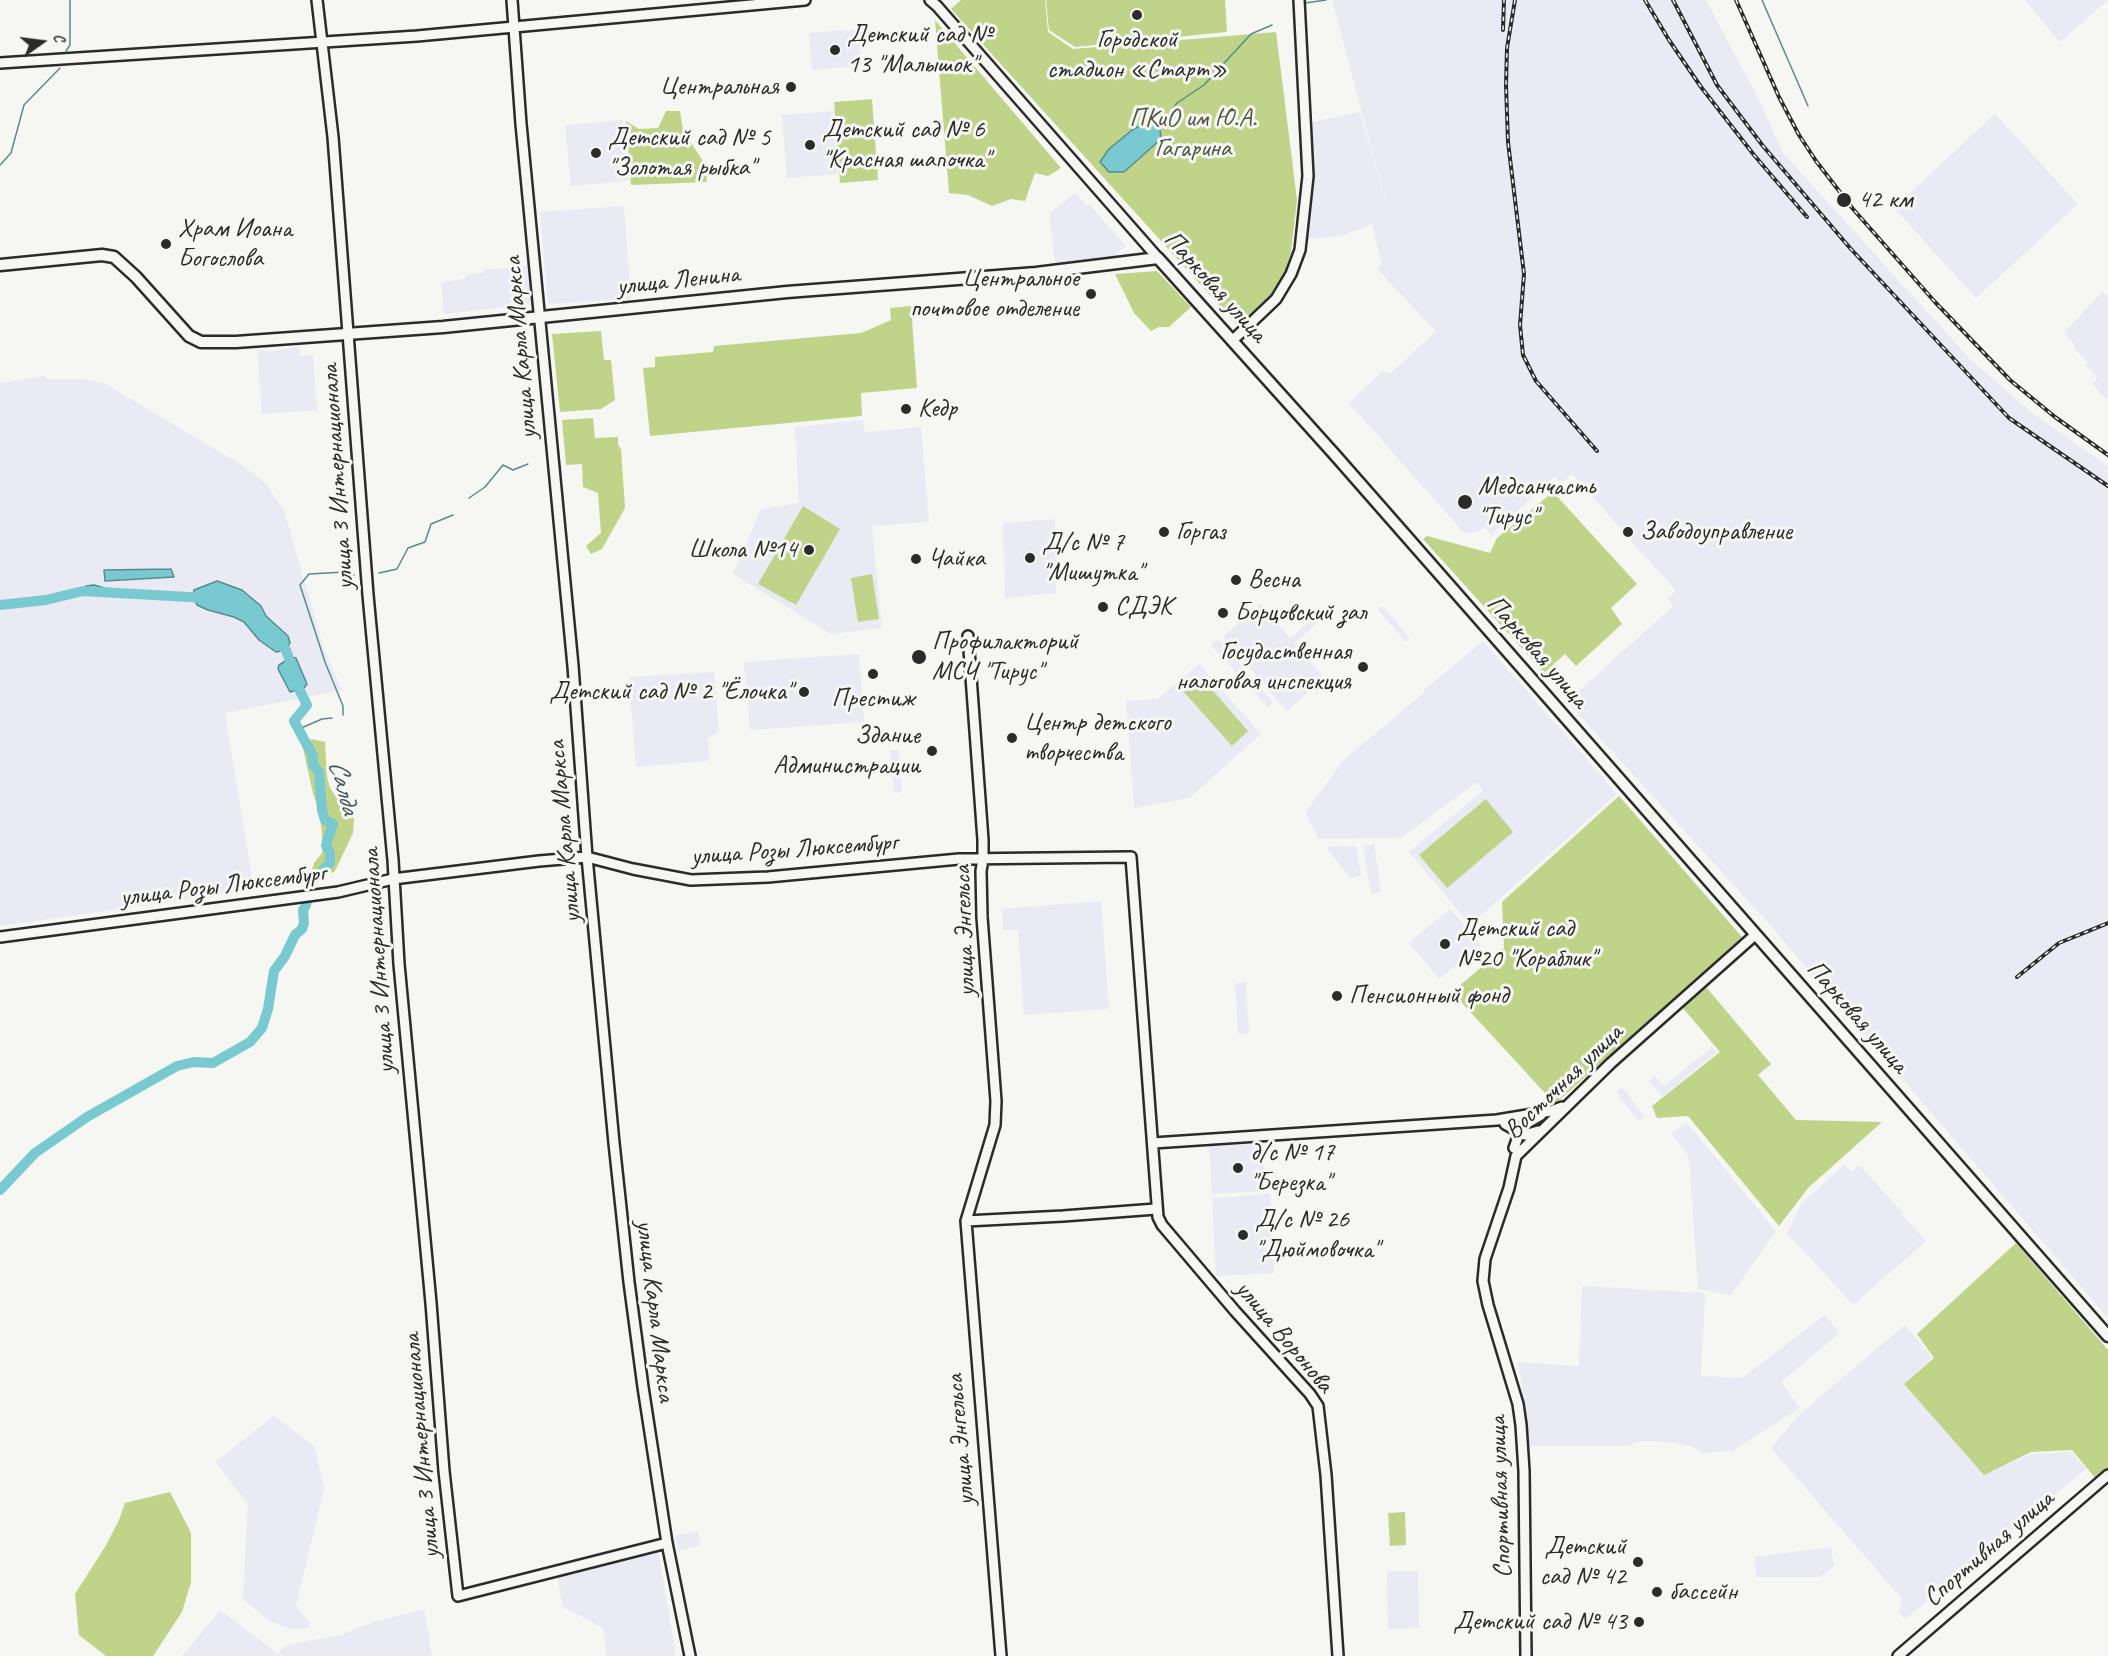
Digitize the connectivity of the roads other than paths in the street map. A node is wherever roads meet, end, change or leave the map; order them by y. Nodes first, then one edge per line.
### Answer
1 (317, 0) edge
2 (512, 0) edge
3 (805, 0) edge
4 (930, 0) edge
5 (1299, 0) edge
6 (514, 28) junction
7 (323, 41) junction
8 (0, 63) edge
9 (1158, 258) junction
10 (0, 265) edge
11 (539, 317) junction
12 (348, 333) junction
13 (1233, 340) junction
14 (968, 636) dead end
15 (587, 857) junction
16 (1131, 857) joint
17 (983, 859) junction
18 (393, 879) junction
19 (1755, 935) junction
20 (0, 937) edge
21 (1569, 1103) junction
22 (1548, 1111) junction
23 (1504, 1120) junction
24 (1526, 1122) junction
25 (1518, 1133) junction
26 (1530, 1138) junction
27 (1153, 1143) junction
28 (1515, 1152) junction
29 (1156, 1209) junction
30 (966, 1221) junction
31 (1488, 1305) joint
32 (2108, 1336) edge
33 (2108, 1475) edge
34 (667, 1543) junction
35 (690, 1656) edge
36 (1001, 1656) edge
37 (1338, 1656) edge
38 (1526, 1656) edge
39 (1898, 1656) edge

1 - 7 street, улица 3 Интернационала
2 - 6 street, улица Карла Маркса
3 - 6 street
4 - 9 street, Парковая улица
5 - 13 street
6 - 7 street
6 - 11 street, улица Карла Маркса
7 - 8 street
7 - 12 street, улица 3 Интернационала
9 - 11 main road, улица Ленина
9 - 13 main road, Парковая улица
10 - 12 main road, улица Ленина
11 - 12 main road, улица Ленина
11 - 15 street, улица Карла Маркса
12 - 18 street, улица 3 Интернационала
13 - 19 main road, Парковая улица
14 - 17 street, улица Энгельса
15 - 17 street, улица Розы Люксембург
15 - 18 street, улица Розы Люксембург
15 - 34 street, улица Карла Маркса
16 - 17 street, улица Розы Люксембург
16 - 27 street, улица Воронова
17 - 30 street, улица Энгельса
18 - 20 street, улица Розы Люксембург
18 - 34 street, улица 3 Интернационала
19 - 21 street, Восточная улица
19 - 32 main road, Парковая улица
21 - 22 street
21 - 26 street, Восточная улица
22 - 23 street, Восточная улица
22 - 24 street
23 - 24 street
23 - 25 street
23 - 27 street, Восточная улица
23 - 28 street
24 - 25 street
24 - 26 street
25 - 26 street
25 - 28 street
26 - 28 street, Восточная улица
27 - 29 street, улица Воронова
28 - 31 street, Восточная улица
29 - 30 street
29 - 37 street, улица Воронова
30 - 36 street, улица Энгельса
31 - 38 street, Спортивная улица
33 - 39 street, Спортивная улица
34 - 35 street, улица Карла Маркса

